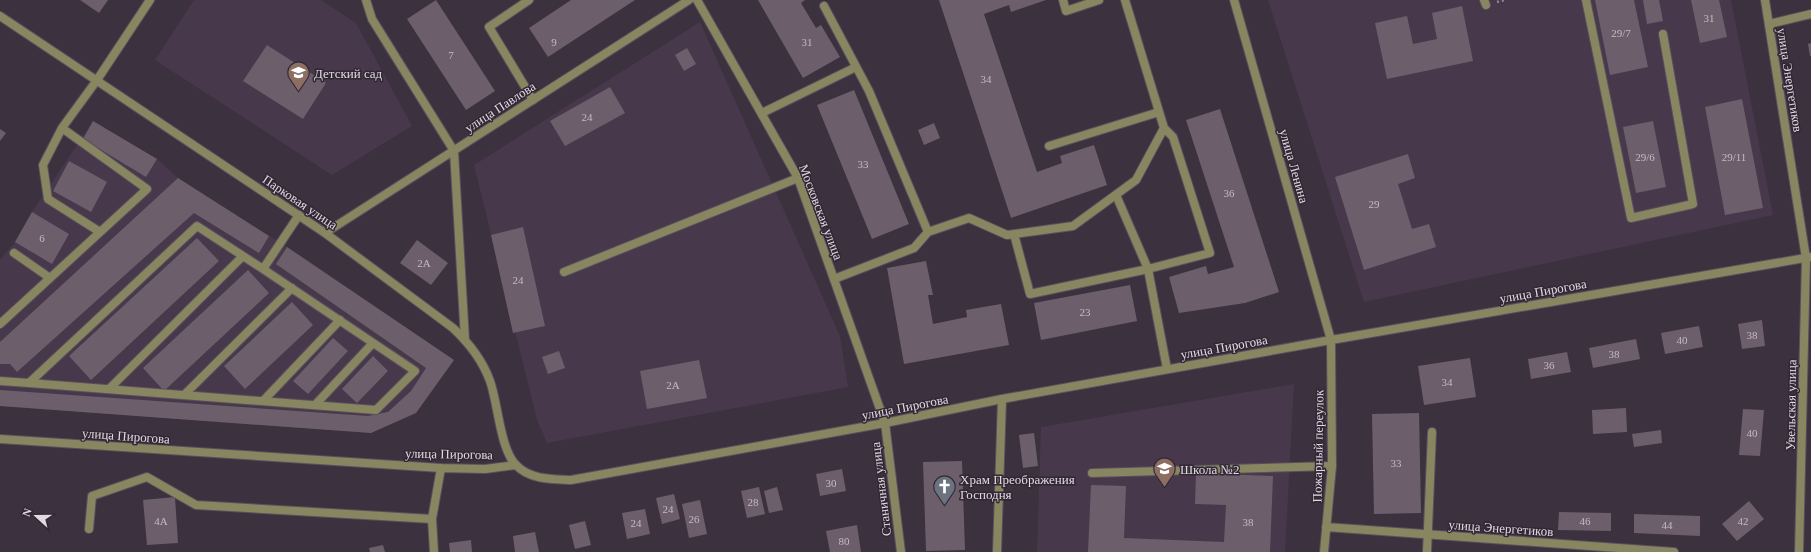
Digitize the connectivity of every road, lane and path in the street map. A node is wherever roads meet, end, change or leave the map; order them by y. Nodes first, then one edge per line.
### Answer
1 (150, 0) edge
2 (366, 0) edge
3 (529, 0) edge
4 (689, 0) edge
5 (697, 0) edge
6 (1063, 0) edge
7 (1099, 0) edge
8 (1126, 0) edge
9 (1234, 0) edge
10 (1586, 0) edge
11 (1765, 0) edge
12 (824, 6) dead end
13 (1811, 14) edge
14 (0, 16) edge
15 (1769, 24) junction
16 (1663, 34) dead end
17 (856, 67) junction
18 (97, 80) junction
19 (533, 100) junction
20 (1159, 112) junction
21 (762, 113) junction
22 (62, 128) junction
23 (1164, 128) junction
24 (1049, 146) dead end
25 (454, 151) junction
26 (798, 178) junction
27 (1116, 194) junction
28 (299, 215) junction
29 (100, 232) junction
30 (928, 232) junction
31 (325, 233) junction
32 (1014, 234) junction
33 (14, 253) dead end
34 (243, 256) junction
35 (1809, 258) edge
36 (263, 269) junction
37 (1148, 270) junction
38 (564, 272) dead end
39 (50, 278) junction
40 (834, 279) junction
41 (292, 288) junction
42 (340, 320) junction
43 (0, 324) edge
44 (466, 340) junction
45 (1331, 340) junction
46 (373, 342) junction
47 (1167, 369) junction
48 (0, 381) edge
49 (29, 384) junction
50 (109, 390) junction
51 (184, 395) junction
52 (1002, 399) junction
53 (263, 401) junction
54 (315, 405) junction
55 (886, 423) junction
56 (1432, 432) dead end
57 (0, 439) edge
58 (516, 465) junction
59 (1332, 466) junction
60 (441, 468) junction
61 (1092, 473) dead end
62 (432, 519) junction
63 (1326, 527) junction
64 (89, 529) dead end
65 (1427, 535) junction
66 (434, 552) edge
67 (901, 552) edge
68 (997, 552) edge
69 (1324, 552) edge
70 (1427, 552) edge
71 (1674, 552) edge
72 (1799, 552) edge

1 - 18 street
2 - 25 street
3 - 19 street
4 - 19 street, улица Павлова
5 - 21 street, Московская улица
6 - 7 street
8 - 20 street
9 - 45 street, улица Ленина
10 - 16 street
11 - 15 street, улица Энергетиков
12 - 17 street
13 - 15 street
14 - 18 street, Парковая улица
15 - 35 street, улица Энергетиков
17 - 21 street
17 - 30 street
18 - 22 street
18 - 28 street, Парковая улица
19 - 25 street, улица Павлова
20 - 23 street
20 - 24 street
21 - 26 street, Московская улица
22 - 29 street
22 - 29 street
23 - 27 street
23 - 37 street
25 - 31 street, улица Павлова
25 - 44 street
26 - 38 street
26 - 40 street, Московская улица
27 - 32 street
27 - 37 street
28 - 31 street, Парковая улица
28 - 36 street
29 - 39 street
30 - 32 street
30 - 40 street
31 - 44 street, Парковая улица
32 - 37 street
33 - 39 street
34 - 36 street
34 - 49 street
34 - 50 street
35 - 45 street, улица Пирогова
35 - 72 street, Увельская улица
36 - 41 street
37 - 47 street
39 - 43 street
40 - 55 street, Московская улица
41 - 42 street
41 - 51 street
42 - 46 street
42 - 53 street
44 - 58 street, Парковая улица
45 - 47 street, улица Пирогова
45 - 59 street, Пожарный переулок
46 - 54 street
46 - 54 street
47 - 52 street, улица Пирогова
48 - 49 street
49 - 50 street
50 - 51 street
51 - 53 street
52 - 55 street, улица Пирогова
52 - 68 street
53 - 54 street
55 - 58 street, улица Пирогова
55 - 67 street, Станичная улица
56 - 65 street
57 - 60 street, улица Пирогова
58 - 60 street, улица Пирогова
59 - 61 street
59 - 63 street, Пожарный переулок
60 - 62 street
62 - 64 street
62 - 66 street
63 - 65 street, улица Энергетиков
63 - 69 street, Пожарный переулок
65 - 70 street
65 - 71 street, улица Энергетиков

